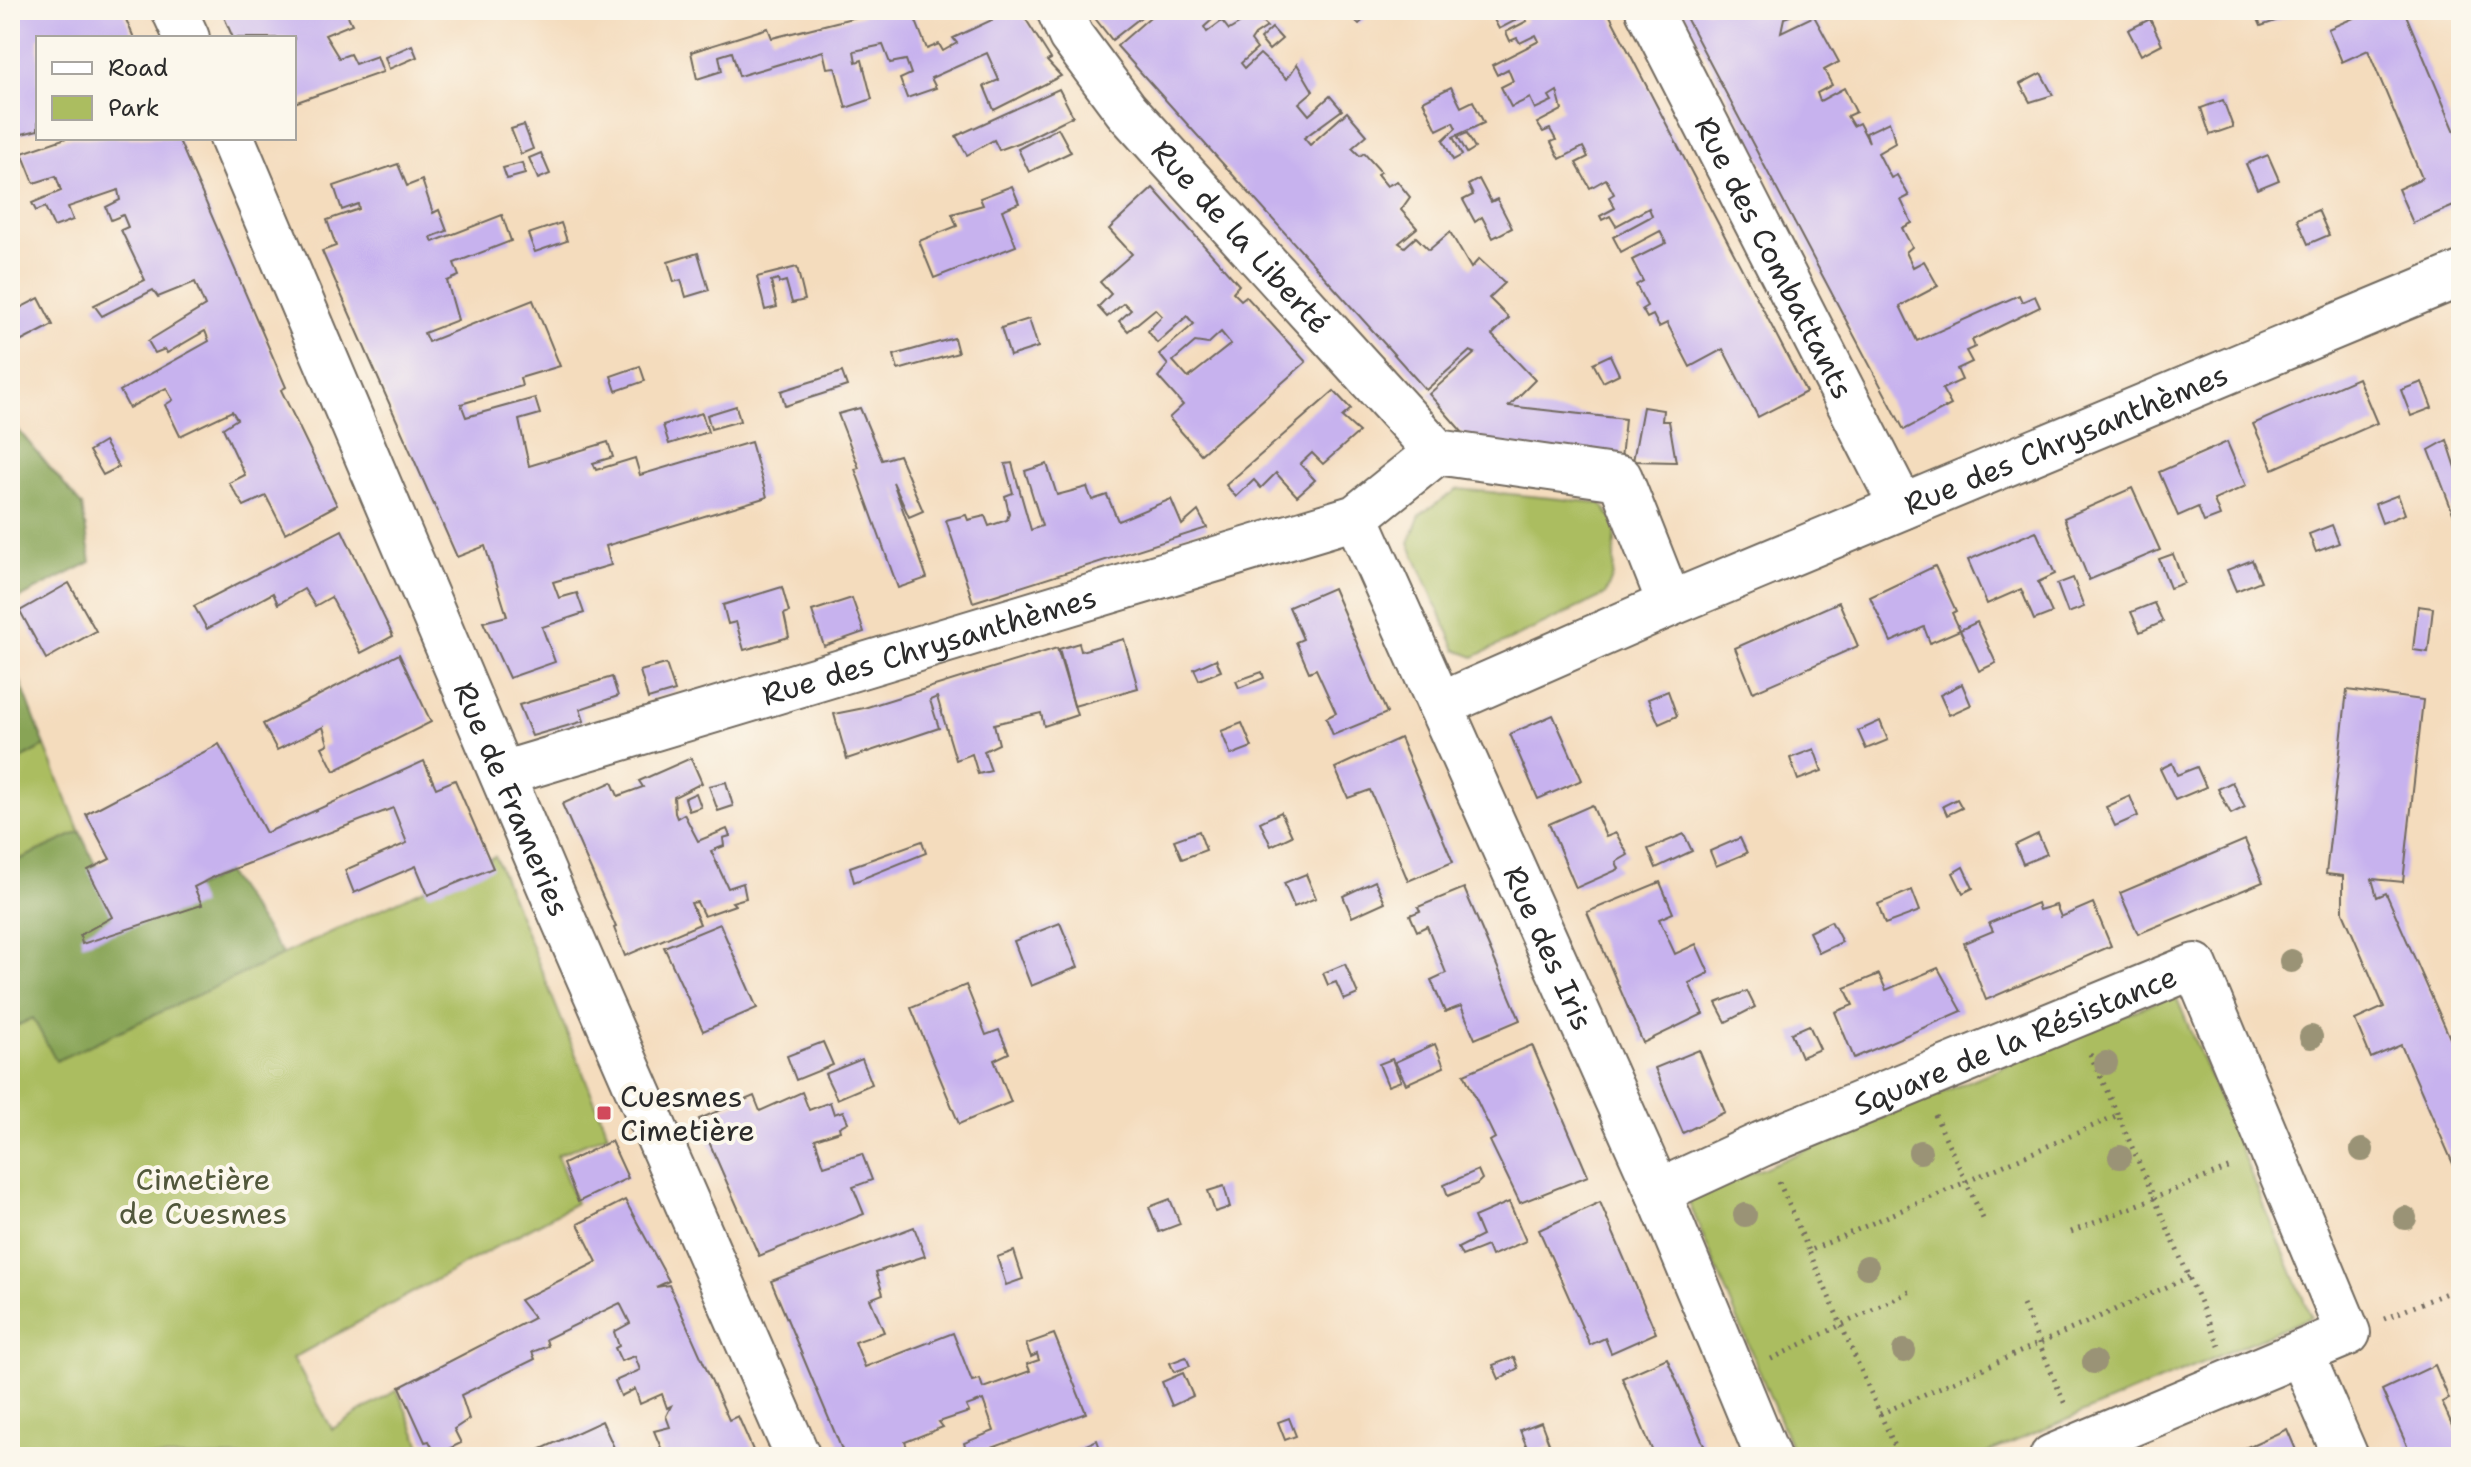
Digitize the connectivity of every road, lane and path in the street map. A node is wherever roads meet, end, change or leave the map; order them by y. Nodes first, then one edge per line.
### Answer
1 (174, 10) edge
2 (1059, 10) edge
3 (1648, 10) edge
4 (186, 36) edge
5 (233, 140) edge
6 (2461, 274) edge
7 (1437, 452) junction
8 (1902, 507) junction
9 (1356, 517) junction
10 (1670, 604) junction
11 (1440, 705) junction
12 (502, 774) junction
13 (2074, 1017) junction
14 (1920, 1082) junction
15 (2118, 1115) junction
16 (1762, 1144) junction
17 (2272, 1150) junction
18 (1966, 1182) junction
19 (1658, 1192) junction
20 (2154, 1198) junction
21 (1985, 1223) dead end
22 (2071, 1232) dead end
23 (1809, 1251) junction
24 (2189, 1277) junction
25 (2461, 1287) edge
26 (1911, 1291) dead end
27 (2023, 1305) dead end
28 (1841, 1325) junction
29 (2348, 1333) junction
30 (2039, 1343) junction
31 (2301, 1353) junction
32 (1734, 1377) junction
33 (2234, 1381) junction
34 (1880, 1414) junction
35 (2067, 1451) edge
36 (798, 1457) edge
37 (1768, 1457) edge
38 (1900, 1457) edge
39 (2346, 1457) edge

1 - 4 street
2 - 7 street, Rue de la Liberté
3 - 8 street, Rue des Combattants
5 - 12 street, Rue de Frameries
6 - 8 street, Rue des Chrysanthèmes
7 - 9 street, Rue des Chrysanthèmes
7 - 10 street
8 - 10 street, Rue des Chrysanthèmes
9 - 11 street
9 - 12 street, Rue des Chrysanthèmes
10 - 11 street, Rue des Chrysanthèmes
11 - 19 street, Rue des Iris
12 - 36 street, Rue de Frameries
13 - 14 street, Square de la Résistance
13 - 15 path
13 - 17 street, Square de la Résistance
14 - 16 street, Square de la Résistance
14 - 18 path
15 - 18 path
15 - 20 path
16 - 19 street, Square de la Résistance
16 - 23 path
17 - 20 path
17 - 29 street, Square de la Résistance
18 - 21 path
18 - 23 path
19 - 32 street
20 - 22 path
20 - 24 path
23 - 28 path
24 - 30 path
24 - 33 path
25 - 29 path
26 - 28 path
27 - 30 path
28 - 32 path
28 - 34 path
29 - 31 street
30 - 34 path
30 - 35 path
31 - 33 street
31 - 39 street
32 - 37 street
33 - 35 street
34 - 38 path

